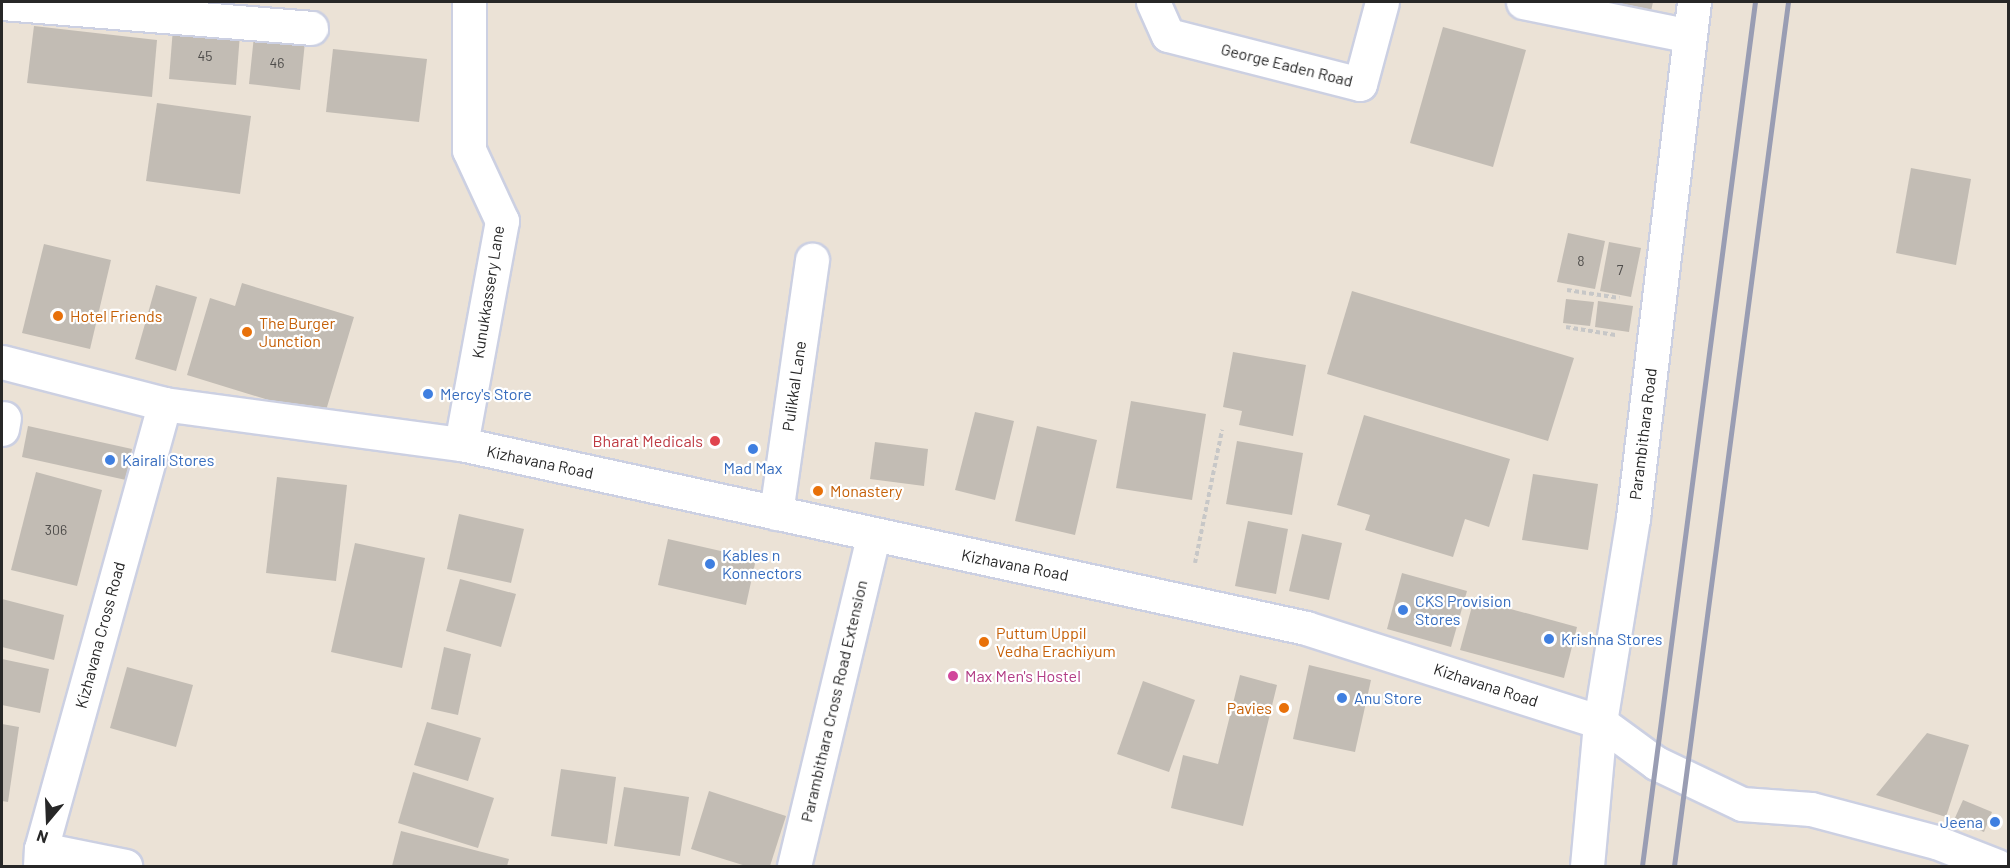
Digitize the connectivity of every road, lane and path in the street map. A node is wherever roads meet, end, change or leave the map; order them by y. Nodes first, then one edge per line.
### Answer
1 (469, 2) edge
2 (1153, 2) edge
3 (1382, 2) edge
4 (1523, 2) edge
5 (1694, 2) edge
6 (2, 3) edge
7 (163, 9) edge
8 (311, 28) dead end
9 (1690, 36) junction
10 (812, 260) dead end
11 (1567, 290) dead end
12 (1658, 304) junction
13 (1566, 327) dead end
14 (1654, 341) junction
15 (2, 362) edge
16 (164, 404) junction
17 (1222, 430) dead end
18 (462, 444) junction
19 (776, 513) junction
20 (873, 536) junction
21 (1188, 599) junction
22 (1600, 722) junction
23 (40, 858) edge
24 (125, 867) edge
25 (794, 867) edge
26 (1587, 867) edge
27 (1996, 867) edge

1 - 18 street, Kunukkassery Lane
2 - 3 street, George Eaden Road
4 - 9 street
5 - 9 street, Parambithara Road
6 - 7 street
7 - 8 street
9 - 12 street, Parambithara Road
10 - 19 street, Pulikkal Lane
11 - 12 path
12 - 14 street, Parambithara Road
13 - 14 path
14 - 22 street, Parambithara Road
15 - 16 street, Kizhavana Road
16 - 18 street, Kizhavana Road
16 - 23 street, Kizhavana Cross Road
17 - 21 path
18 - 19 street, Kizhavana Road
19 - 20 street, Kizhavana Road
20 - 21 street, Kizhavana Road
20 - 25 street, Parambithara Cross Road Extension
21 - 22 street, Kizhavana Road
22 - 26 street, Parambithara Road
22 - 27 street, Kizhavana Road
23 - 24 street

